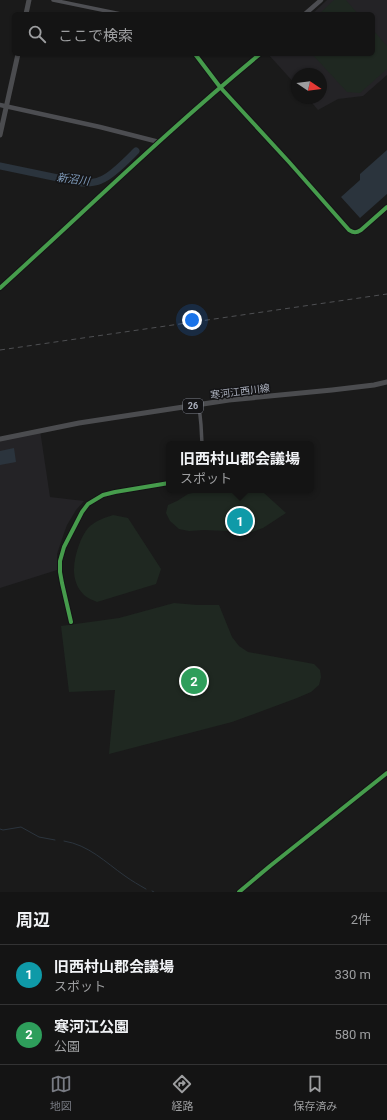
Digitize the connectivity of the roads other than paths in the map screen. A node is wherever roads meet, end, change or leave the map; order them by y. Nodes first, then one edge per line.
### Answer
1 (29, 0) edge
2 (53, 0) edge
3 (321, 0) edge
4 (26, 12) edge
5 (110, 12) edge
6 (307, 12) edge
7 (18, 56) edge
8 (197, 56) edge
9 (258, 56) edge
10 (220, 87) junction
11 (0, 106) edge
12 (6, 107) junction
13 (0, 135) edge
14 (159, 142) junction
15 (387, 207) edge
16 (0, 288) edge
17 (387, 382) edge
18 (199, 405) junction
19 (0, 438) edge
20 (202, 441) edge
21 (166, 484) edge
22 (71, 622) dead end
23 (387, 773) edge
24 (239, 892) edge

1 - 4 main road
2 - 5 street
3 - 6 street
7 - 12 main road
8 - 10 street
9 - 10 street
10 - 14 street
10 - 15 street
11 - 12 street
12 - 13 main road
12 - 14 street
14 - 16 street
17 - 18 main road, 寒河江西川線 / 26
18 - 19 main road, 寒河江西川線 / 26
18 - 20 street
21 - 22 street
23 - 24 street

